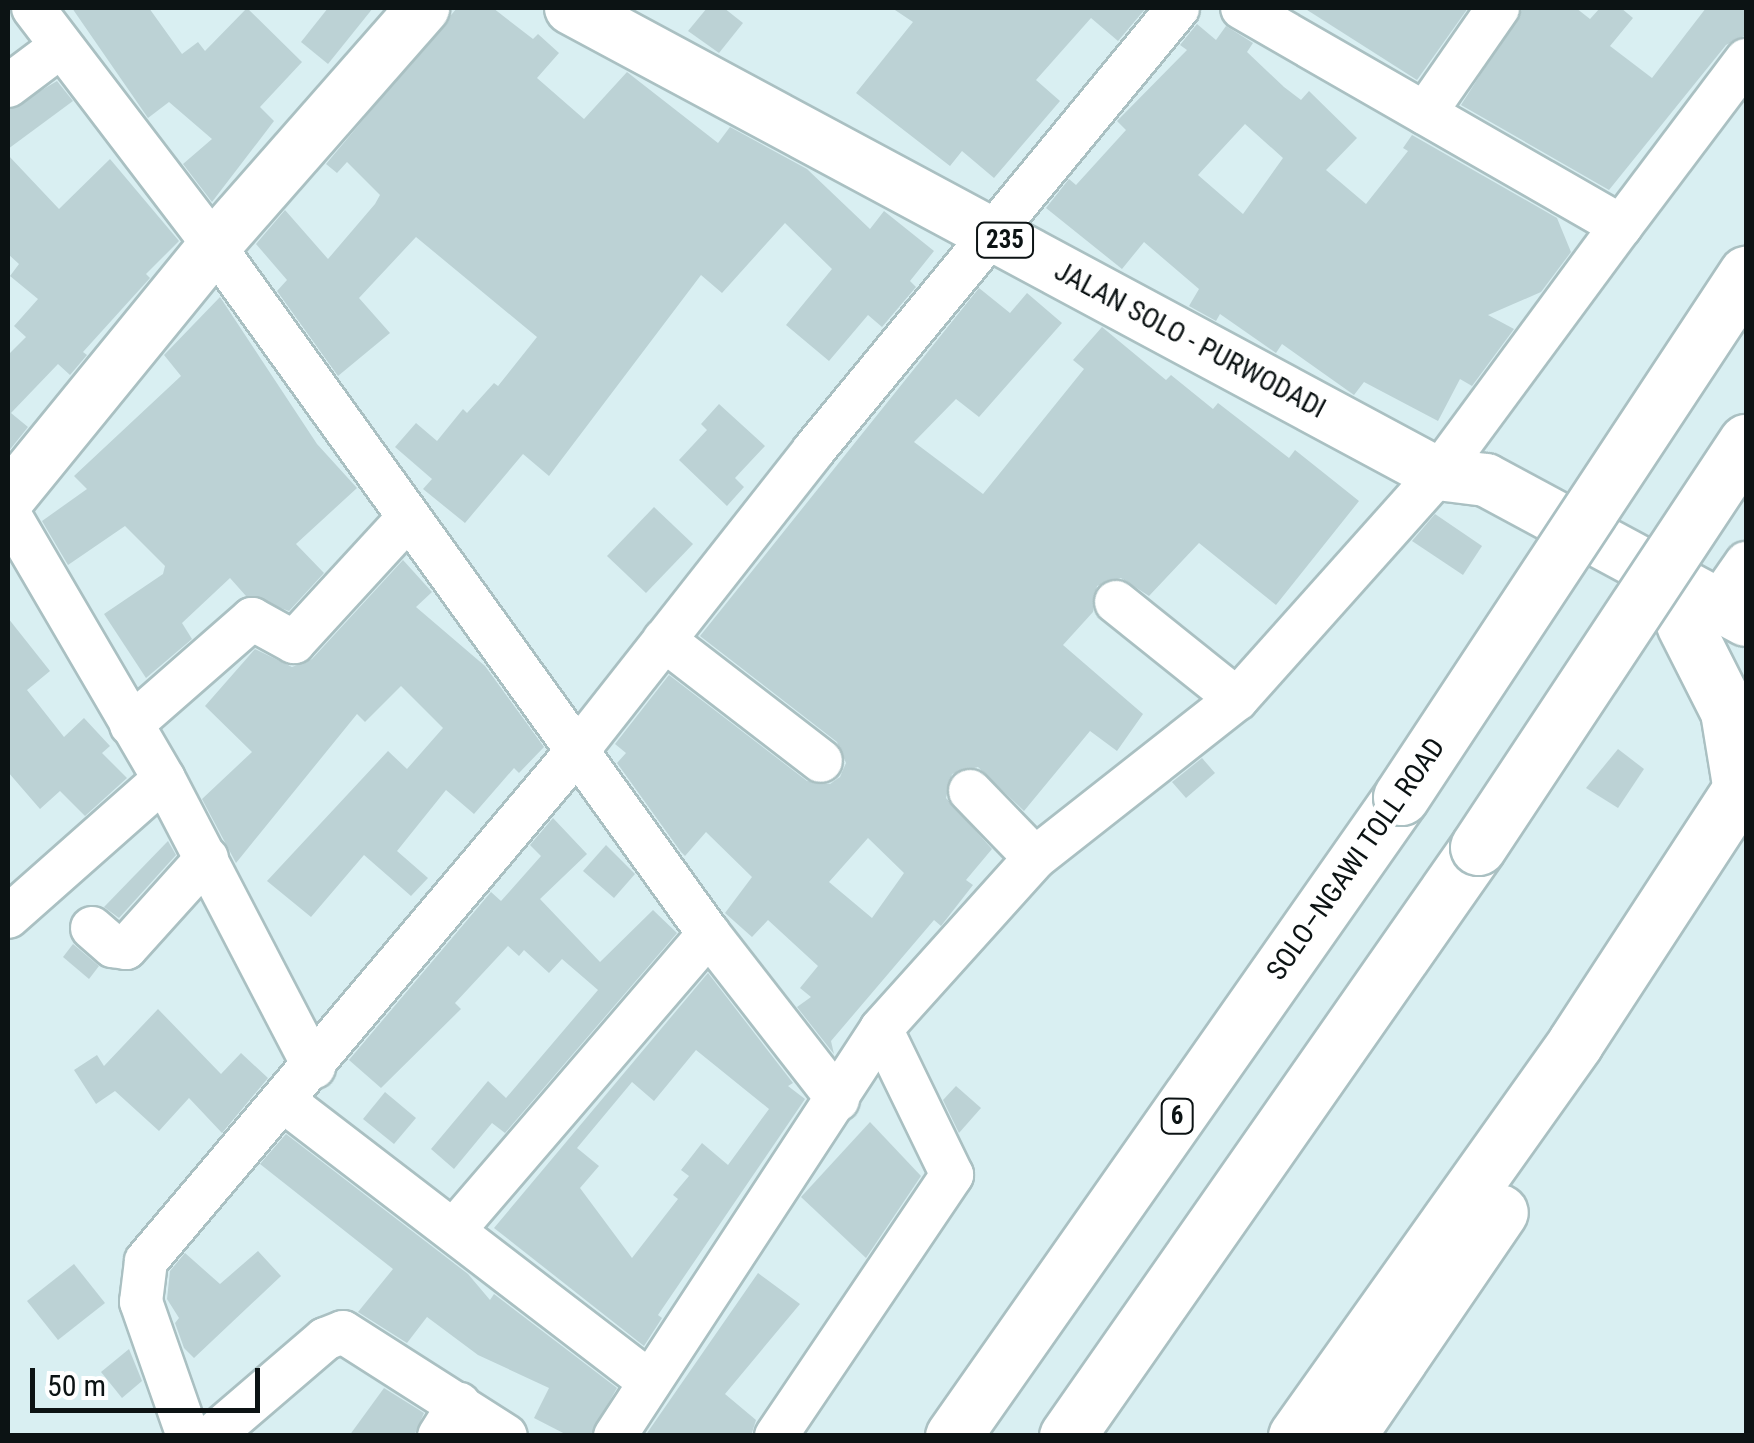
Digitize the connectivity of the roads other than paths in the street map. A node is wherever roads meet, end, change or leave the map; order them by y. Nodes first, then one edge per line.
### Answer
1 (33, 8) edge
2 (423, 8) edge
3 (571, 8) edge
4 (1178, 8) edge
5 (1242, 8) edge
6 (1498, 8) edge
7 (60, 47) junction
8 (1746, 60) edge
9 (8, 86) edge
10 (1425, 113) junction
11 (1621, 226) junction
12 (996, 235) junction
13 (214, 246) junction
14 (1746, 274) edge
15 (1746, 442) edge
16 (1438, 474) junction
17 (8, 499) edge
18 (8, 512) edge
19 (408, 518) junction
20 (1116, 602) dead end
21 (1724, 602) edge
22 (664, 640) junction
23 (1746, 659) edge
24 (1237, 699) junction
25 (131, 725) junction
26 (578, 750) junction
27 (820, 761) dead end
28 (164, 778) junction
29 (1744, 786) edge
30 (970, 791) dead end
31 (1746, 850) edge
32 (206, 858) junction
33 (1036, 858) junction
34 (8, 917) edge
35 (92, 928) dead end
36 (710, 934) junction
37 (881, 1028) junction
38 (314, 1067) junction
39 (838, 1100) junction
40 (285, 1102) junction
41 (454, 1230) junction
42 (649, 1380) junction
43 (449, 1420) edge
44 (188, 1436) edge
45 (212, 1436) edge
46 (506, 1436) edge
47 (615, 1436) edge
48 (776, 1436) edge
49 (953, 1436) edge
50 (1067, 1436) edge
51 (1296, 1436) edge
52 (1346, 1436) edge

1 - 7 street
2 - 13 main road
3 - 12 main road, JALAN SOLO - PURWODADI / 235
4 - 12 street
5 - 10 street
6 - 10 street
7 - 9 street
7 - 13 street
8 - 11 street
10 - 11 street
11 - 16 street
12 - 16 main road, JALAN SOLO - PURWODADI / 235
12 - 22 street
13 - 17 main road
13 - 19 street
14 - 49 highway, SOLO–NGAWI TOLL ROAD / 6, bridge
15 - 50 highway, bridge
16 - 21 main road, JALAN SOLO - PURWODADI / 235
16 - 24 street
18 - 25 street
19 - 25 street
19 - 26 street
20 - 24 street
21 - 23 main road, JALAN SOLO - PURWODADI / 235
21 - 29 highway
22 - 26 street
22 - 27 street
24 - 33 street
25 - 28 street
26 - 36 street
26 - 38 street
28 - 32 street
28 - 34 street
29 - 51 highway
30 - 33 street
31 - 52 highway
32 - 35 street
32 - 38 street
33 - 37 street
36 - 39 street
36 - 41 street
37 - 39 street
37 - 48 street
38 - 40 street
39 - 42 street
40 - 41 street
40 - 44 street
41 - 42 street
42 - 47 street
43 - 45 street
43 - 46 street

